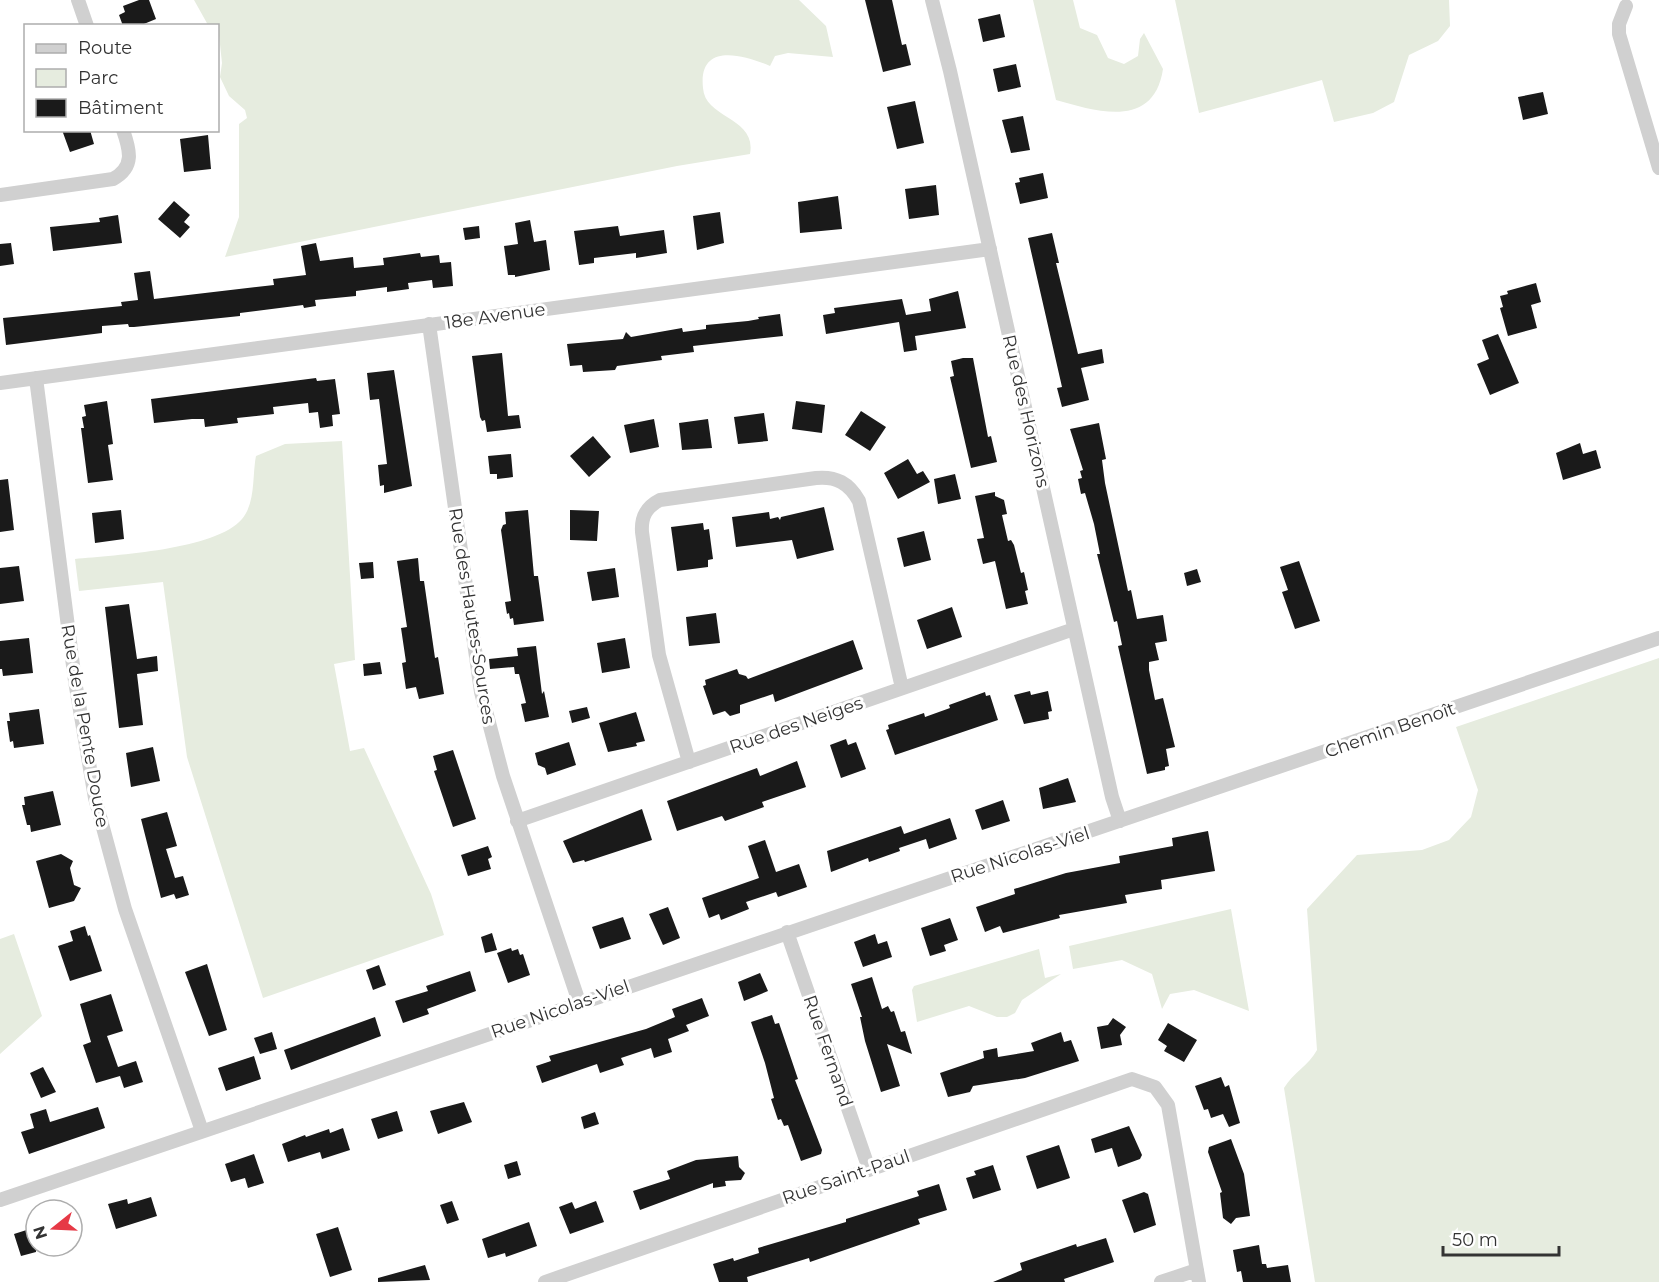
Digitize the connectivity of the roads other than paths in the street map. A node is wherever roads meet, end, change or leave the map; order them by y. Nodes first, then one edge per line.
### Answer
1 (78, 0) edge
2 (932, 0) edge
3 (1626, 6) dead end
4 (86, 24) edge
5 (124, 132) edge
6 (1659, 168) edge
7 (0, 195) edge
8 (990, 249) junction
9 (429, 324) junction
10 (36, 378) junction
11 (0, 383) edge
12 (1074, 629) junction
13 (1659, 638) edge
14 (902, 688) junction
15 (689, 762) junction
16 (517, 821) junction
17 (1120, 821) junction
18 (788, 932) junction
19 (579, 1002) junction
20 (202, 1131) junction
21 (869, 1169) junction
22 (0, 1200) edge
23 (1198, 1276) edge
24 (545, 1282) edge
25 (1161, 1282) edge

1 - 4 street
2 - 8 street, Rue des Horizons
3 - 6 street
5 - 7 street
8 - 9 street, 18e Avenue
8 - 12 street, Rue des Horizons
9 - 10 street, 18e Avenue
9 - 16 street, Rue des Hautes-Sources
10 - 11 street, 18e Avenue
10 - 20 street, Rue de la Pente Douce
12 - 14 street, Rue des Neiges
12 - 17 street, Rue des Horizons
13 - 17 street, Chemin Benoît
14 - 15 street, Rue des Neiges
14 - 15 street
15 - 16 street, Rue des Neiges
16 - 19 street, Rue des Hautes-Sources
17 - 18 street, Rue Nicolas-Viel
18 - 19 street, Rue Nicolas-Viel
18 - 21 street, Rue Fernand
19 - 20 street, Rue Nicolas-Viel
20 - 22 street, Rue Nicolas-Viel
21 - 23 street, Rue Saint-Paul
21 - 24 street, Rue Saint-Paul
23 - 25 street

